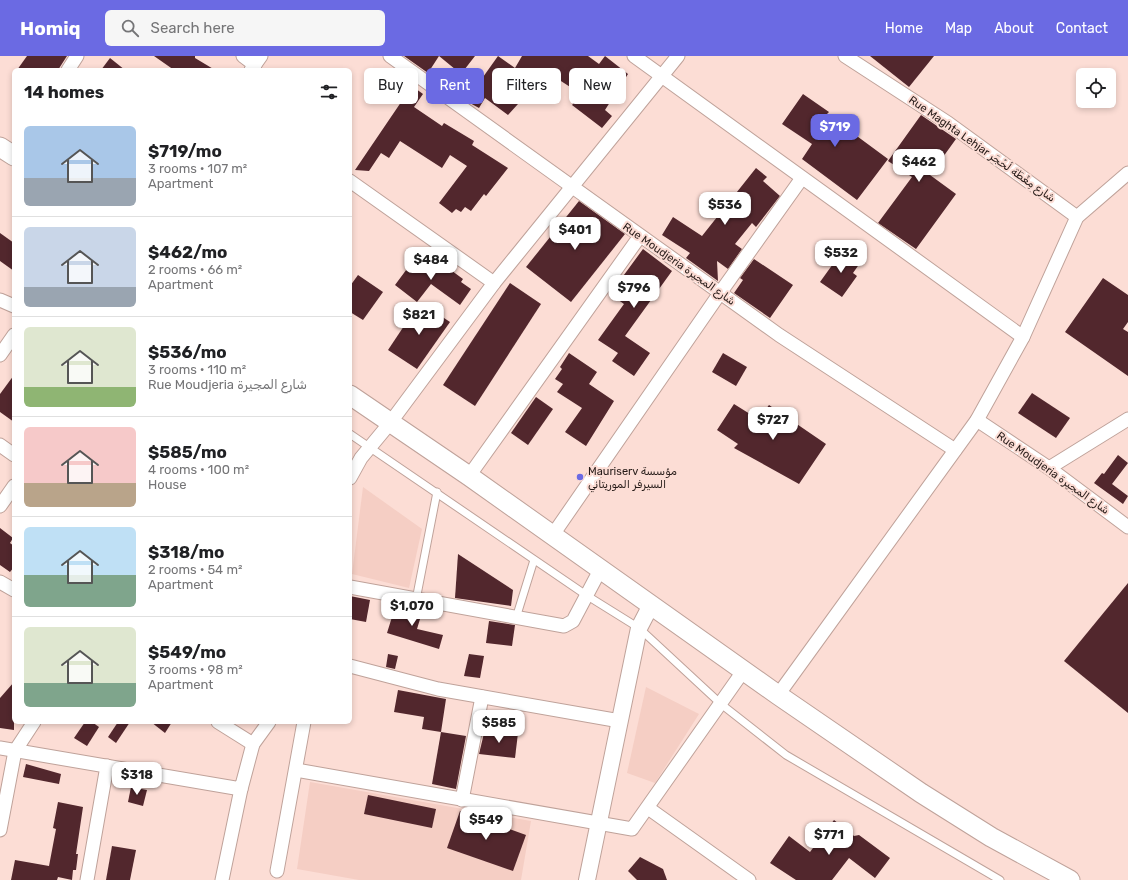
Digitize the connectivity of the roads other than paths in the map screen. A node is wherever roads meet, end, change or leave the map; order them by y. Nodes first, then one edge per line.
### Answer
1 (77, 56) edge
2 (243, 56) edge
3 (390, 56) edge
4 (634, 56) edge
5 (678, 56) edge
6 (845, 56) edge
7 (256, 64) edge
8 (69, 68) edge
9 (662, 75) junction
10 (0, 146) edge
11 (12, 155) edge
12 (1128, 173) edge
13 (802, 178) junction
14 (352, 182) edge
15 (571, 187) junction
16 (1077, 217) junction
17 (640, 236) junction
18 (494, 283) junction
19 (720, 293) junction
20 (0, 300) edge
21 (12, 305) edge
22 (1023, 337) junction
23 (12, 338) edge
24 (0, 354) edge
25 (352, 396) edge
26 (1128, 419) edge
27 (977, 420) junction
28 (390, 423) junction
29 (352, 435) edge
30 (0, 445) edge
31 (370, 446) junction
32 (956, 450) junction
33 (12, 454) edge
34 (1049, 468) junction
35 (352, 475) edge
36 (469, 476) junction
37 (12, 489) edge
38 (437, 492) junction
39 (0, 506) edge
40 (1128, 527) edge
41 (552, 536) junction
42 (534, 560) junction
43 (600, 570) junction
44 (0, 582) edge
45 (352, 588) edge
46 (12, 589) edge
47 (586, 595) junction
48 (416, 600) junction
49 (651, 605) junction
50 (516, 618) junction
51 (639, 628) junction
52 (352, 667) edge
53 (744, 670) junction
54 (778, 695) junction
55 (482, 697) junction
56 (721, 704) junction
57 (620, 721) junction
58 (33, 724) edge
59 (221, 724) edge
60 (268, 724) edge
61 (304, 724) edge
62 (253, 744) junction
63 (0, 748) edge
64 (14, 751) junction
65 (107, 766) junction
66 (296, 770) junction
67 (241, 790) junction
68 (462, 800) junction
69 (648, 808) junction
70 (598, 824) junction
71 (0, 830) edge
72 (277, 871) dead end
73 (88, 880) edge
74 (222, 880) edge
75 (587, 880) edge
76 (749, 880) edge
77 (1000, 880) edge
78 (1070, 880) edge

1 - 8 street
2 - 7 street
3 - 15 street, Rue Moudjeria شارع المجيرة
4 - 9 street
5 - 9 street
6 - 16 street, Rue Maghta Lehjar شارع مِغْطَة لَحْجَر
9 - 13 street
9 - 15 street
10 - 11 main road
12 - 16 street
13 - 19 street
13 - 22 street
14 - 18 street
15 - 17 street, Rue Moudjeria شارع المجيرة
15 - 18 street
16 - 22 street
17 - 19 street, Rue Moudjeria شارع المجيرة
17 - 36 street
18 - 28 street
19 - 32 street, Rue Moudjeria شارع المجيرة
19 - 41 street
20 - 21 street
22 - 27 street
23 - 24 street
25 - 28 main road
26 - 34 street
27 - 32 street
27 - 34 street, Rue Moudjeria شارع المجيرة
28 - 31 street
28 - 36 main road
29 - 31 lane
30 - 33 street
31 - 35 street
31 - 38 lane
32 - 54 street
34 - 40 street, Rue Moudjeria شارع المجيرة
36 - 41 main road
37 - 39 street
38 - 42 lane
38 - 48 lane
41 - 43 main road
42 - 47 lane
42 - 50 lane
43 - 47 street
43 - 49 main road
44 - 46 street
45 - 48 street
47 - 50 street
47 - 51 lane
48 - 50 street
49 - 51 street
49 - 53 main road
51 - 56 lane
51 - 57 street
52 - 55 street
53 - 54 main road
53 - 56 street
54 - 78 main road
55 - 57 street
55 - 68 street
56 - 69 street
56 - 77 lane
57 - 70 street
58 - 64 street
59 - 62 street
60 - 62 street
61 - 66 street
62 - 67 street
63 - 64 street
64 - 65 street
64 - 71 street
65 - 67 street
65 - 73 street
66 - 68 street
66 - 72 street
67 - 74 street
68 - 70 street
69 - 70 street
69 - 76 street
70 - 75 street

